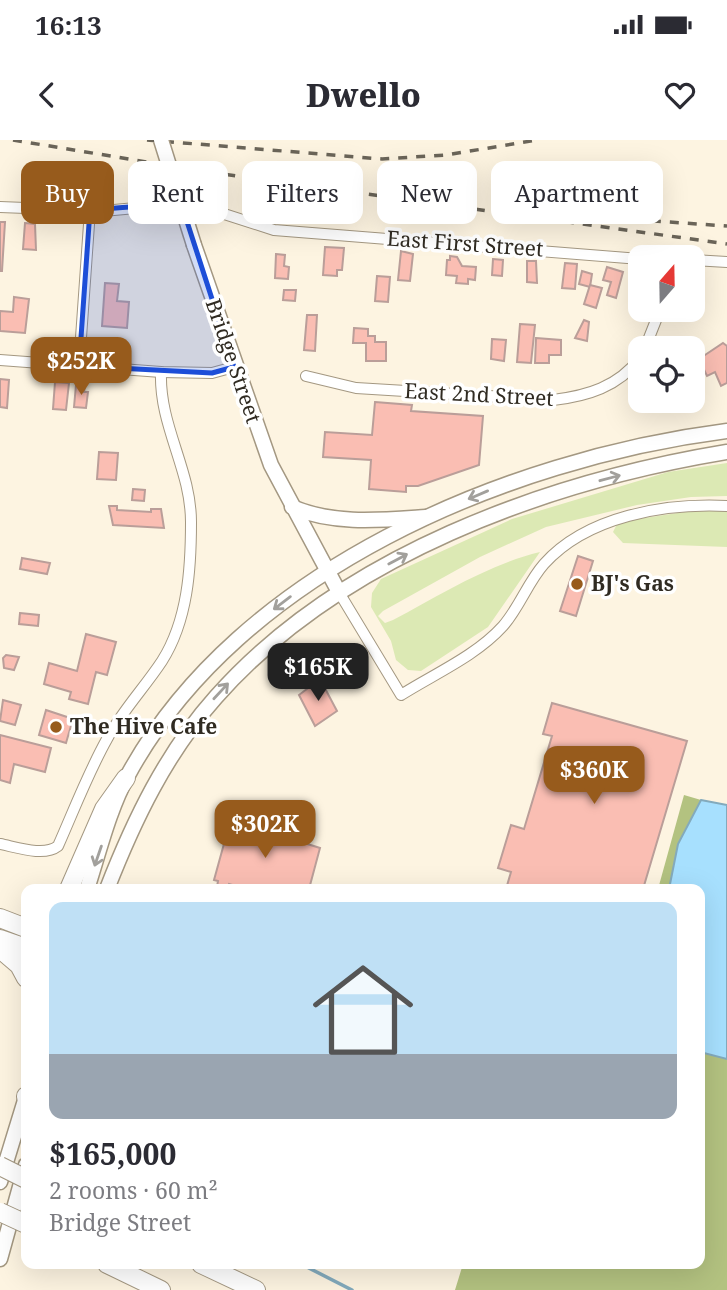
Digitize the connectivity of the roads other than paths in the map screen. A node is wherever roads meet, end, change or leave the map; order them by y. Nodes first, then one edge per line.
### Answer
1 (160, 140) edge
2 (0, 207) edge
3 (21, 208) edge
4 (114, 209) edge
5 (89, 224) edge
6 (628, 258) edge
7 (705, 261) edge
8 (727, 262) edge
9 (0, 360) edge
10 (79, 366) junction
11 (234, 367) junction
12 (161, 372) junction
13 (628, 372) edge
14 (306, 376) dead end
15 (727, 432) edge
16 (727, 452) edge
17 (727, 506) edge
18 (292, 507) junction
19 (430, 517) junction
20 (327, 572) junction
21 (341, 594) junction
22 (126, 778) junction
23 (0, 844) edge
24 (71, 884) edge
25 (89, 884) edge
26 (109, 884) edge
27 (0, 916) edge
28 (21, 916) edge
29 (21, 926) edge
30 (0, 939) edge
31 (21, 946) edge
32 (0, 949) edge
33 (21, 969) edge
34 (21, 1113) edge
35 (0, 1166) edge
36 (21, 1176) edge
37 (0, 1182) edge
38 (21, 1183) edge
39 (0, 1212) edge
40 (21, 1222) edge
41 (0, 1259) edge
42 (117, 1269) edge
43 (212, 1269) edge
44 (161, 1290) edge
45 (257, 1290) edge

1 - 11 main road, Bridge Street, bridge
2 - 3 street, East First Street
4 - 6 street, East First Street
5 - 10 street
7 - 8 street
9 - 10 street
10 - 12 street
11 - 12 street
11 - 18 main road, Bridge Street
12 - 23 street
13 - 14 street, East 2nd Street
15 -> 19 main road
21 -> 16 main road
17 - 21 street, Bridge Street
18 - 19 main road
18 - 20 main road, Bridge Street
19 - 20 main road
20 - 21 main road, Bridge Street
20 -> 22 main road
26 -> 21 main road
22 - 24 highway
22 -> 25 main road
27 - 28 highway
27 - 29 highway
30 - 31 highway
32 - 33 highway
34 - 37 main road
35 - 36 highway, bridge
38 - 41 main road
39 - 40 highway, bridge
42 - 44 highway
43 - 45 highway

